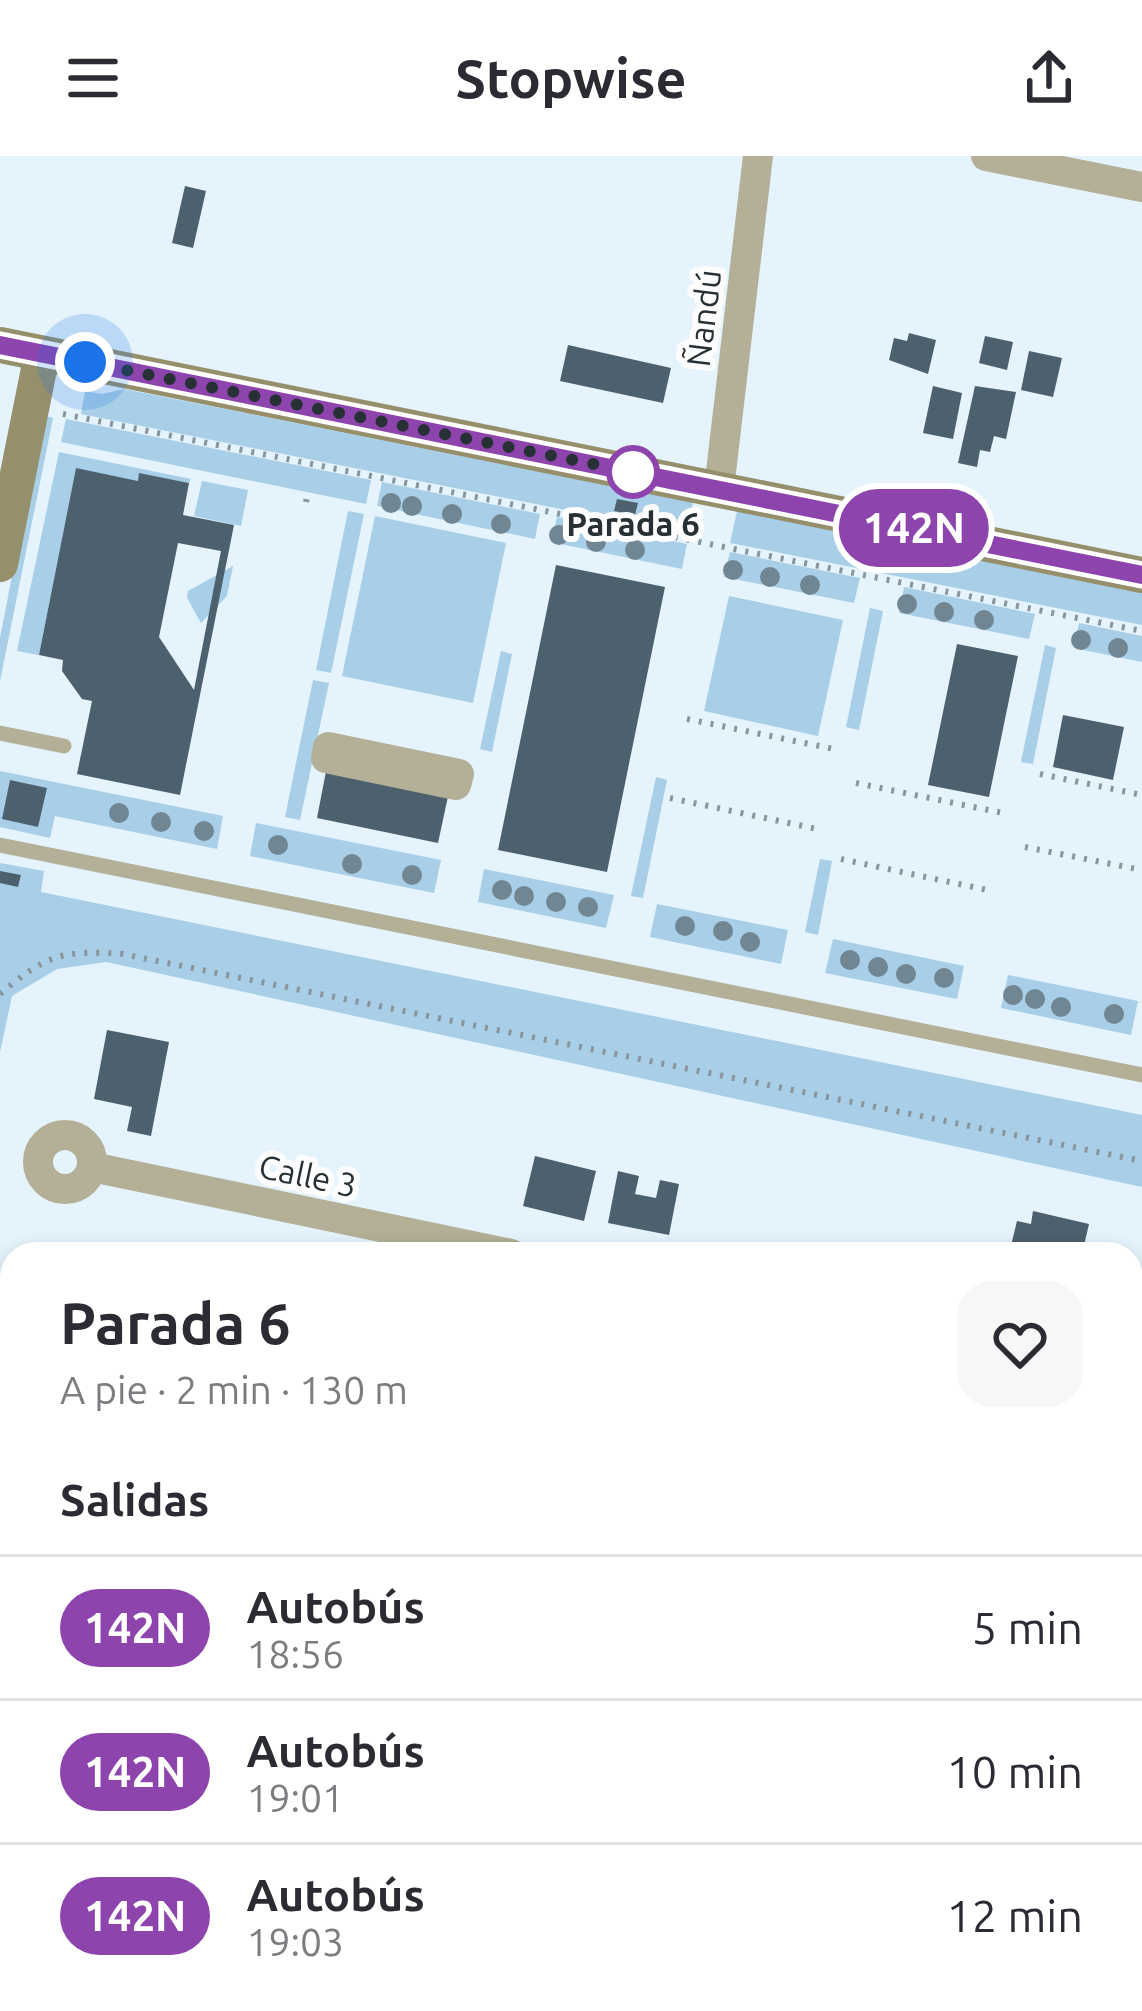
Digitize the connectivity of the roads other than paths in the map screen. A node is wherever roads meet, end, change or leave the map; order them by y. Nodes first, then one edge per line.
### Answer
1 (758, 156) edge
2 (986, 156) edge
3 (1088, 166) edge
4 (1142, 187) edge
5 (0, 345) edge
6 (42, 354) junction
7 (719, 489) junction
8 (0, 564) edge
9 (1142, 574) edge
10 (0, 733) edge
11 (64, 746) dead end
12 (324, 752) dead end
13 (462, 781) dead end
14 (0, 845) edge
15 (1142, 1075) edge
16 (92, 1167) dead end
17 (453, 1242) edge

1 - 7 street, Ñandú
2 - 3 street
3 - 4 street
5 - 6 main road
6 - 7 main road
6 - 8 main road
7 - 9 main road
10 - 11 lane
12 - 13 street
14 - 15 lane
16 - 17 street, Calle 3

